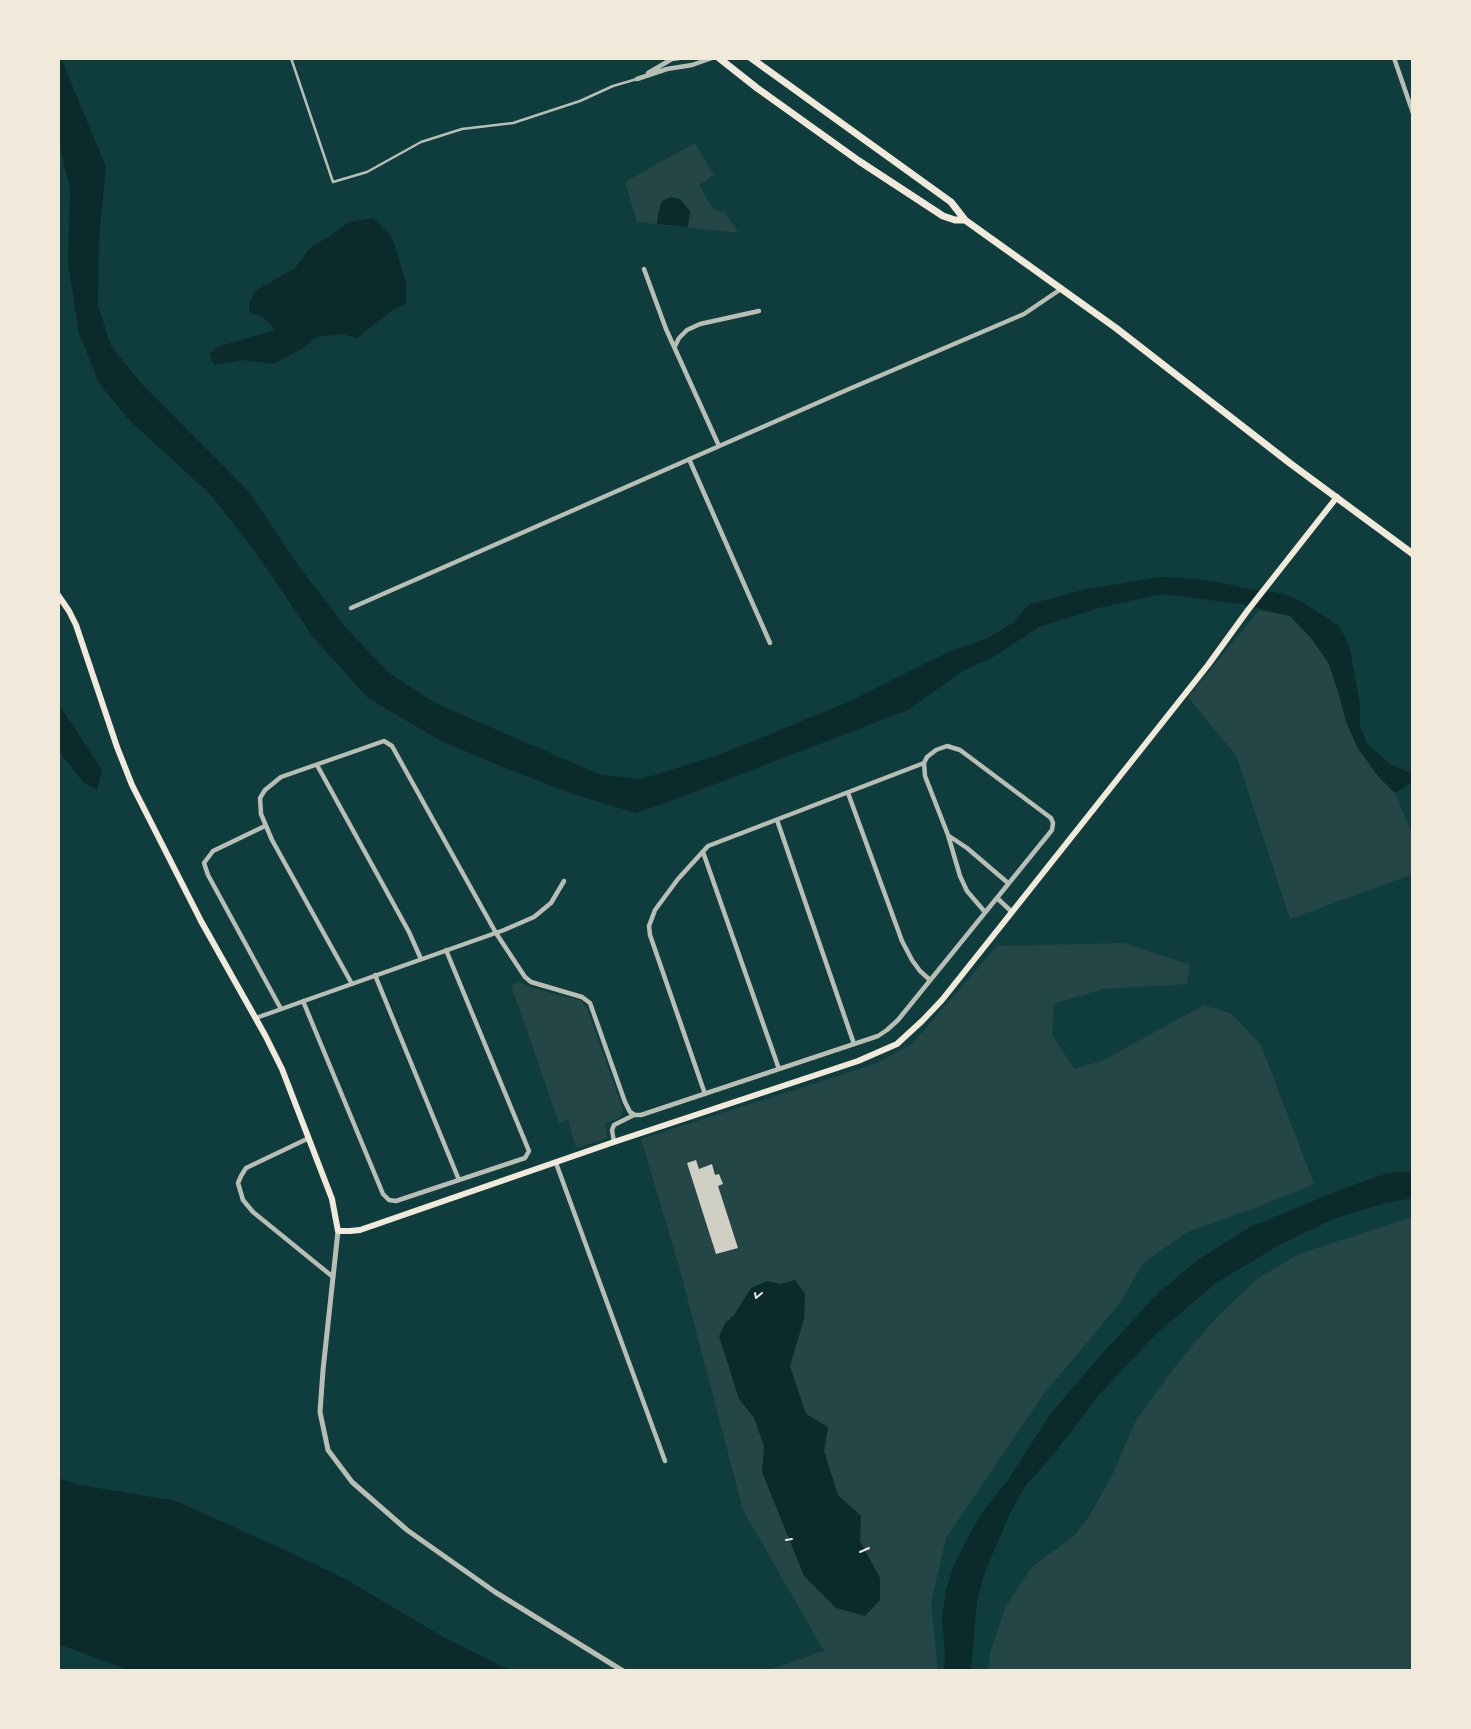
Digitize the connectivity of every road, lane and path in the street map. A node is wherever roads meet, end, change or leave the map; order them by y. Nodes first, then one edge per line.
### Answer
1 (291, 58) edge
2 (679, 58) edge
3 (712, 58) edge
4 (719, 58) edge
5 (751, 58) edge
6 (1394, 58) edge
7 (637, 79) junction
8 (1413, 113) edge
9 (965, 220) junction
10 (644, 269) dead end
11 (1061, 289) junction
12 (759, 311) dead end
13 (675, 347) junction
14 (719, 446) junction
15 (689, 459) junction
16 (1337, 497) junction
17 (1413, 554) edge
18 (58, 595) edge
19 (351, 608) dead end
20 (770, 643) dead end
21 (924, 764) junction
22 (317, 765) junction
23 (848, 793) junction
24 (777, 820) junction
25 (265, 826) junction
26 (948, 835) junction
27 (702, 852) junction
28 (564, 881) dead end
29 (1008, 883) junction
30 (997, 898) junction
31 (985, 912) junction
32 (1012, 912) junction
33 (496, 933) junction
34 (446, 950) junction
35 (421, 959) junction
36 (375, 975) junction
37 (930, 980) junction
38 (352, 984) junction
39 (303, 1001) junction
40 (281, 1009) junction
41 (256, 1018) junction
42 (854, 1044) junction
43 (779, 1069) junction
44 (705, 1094) junction
45 (635, 1115) junction
46 (309, 1138) junction
47 (614, 1142) junction
48 (556, 1163) junction
49 (459, 1180) junction
50 (338, 1231) junction
51 (334, 1278) junction
52 (755, 1293) dead end
53 (762, 1293) dead end
54 (665, 1461) dead end
55 (792, 1539) dead end
56 (786, 1540) dead end
57 (869, 1548) dead end
58 (860, 1552) dead end
59 (623, 1671) edge

1 - 7 lane
2 - 7 street
3 - 7 street
4 - 9 main road
5 - 9 main road
6 - 8 street
9 - 11 main road
10 - 13 street
11 - 14 street
11 - 16 main road
12 - 13 street
13 - 14 street
14 - 15 street
15 - 19 street
15 - 20 street
16 - 17 main road
16 - 32 main road
18 - 41 main road
21 - 23 street
21 - 26 street
21 - 29 street
22 - 25 street
22 - 33 street
22 - 35 street
23 - 24 street
23 - 37 street
24 - 27 street
24 - 42 street
25 - 38 street
25 - 40 street
26 - 29 street
26 - 31 street
27 - 43 street
27 - 44 street
28 - 33 street
29 - 30 street
30 - 31 street
30 - 32 street
31 - 37 street
32 - 47 main road
33 - 34 street
33 - 45 street
34 - 35 street
34 - 49 street
35 - 36 street
36 - 38 street
36 - 49 street
37 - 42 street
38 - 39 street
39 - 40 street
39 - 49 street
40 - 41 street
41 - 46 main road
42 - 43 street
43 - 44 street
44 - 45 street
45 - 47 street
46 - 50 main road
46 - 51 street
47 - 48 main road
48 - 50 main road
48 - 54 street
50 - 51 street
51 - 59 street
52 - 53 path
55 - 56 path
57 - 58 path

